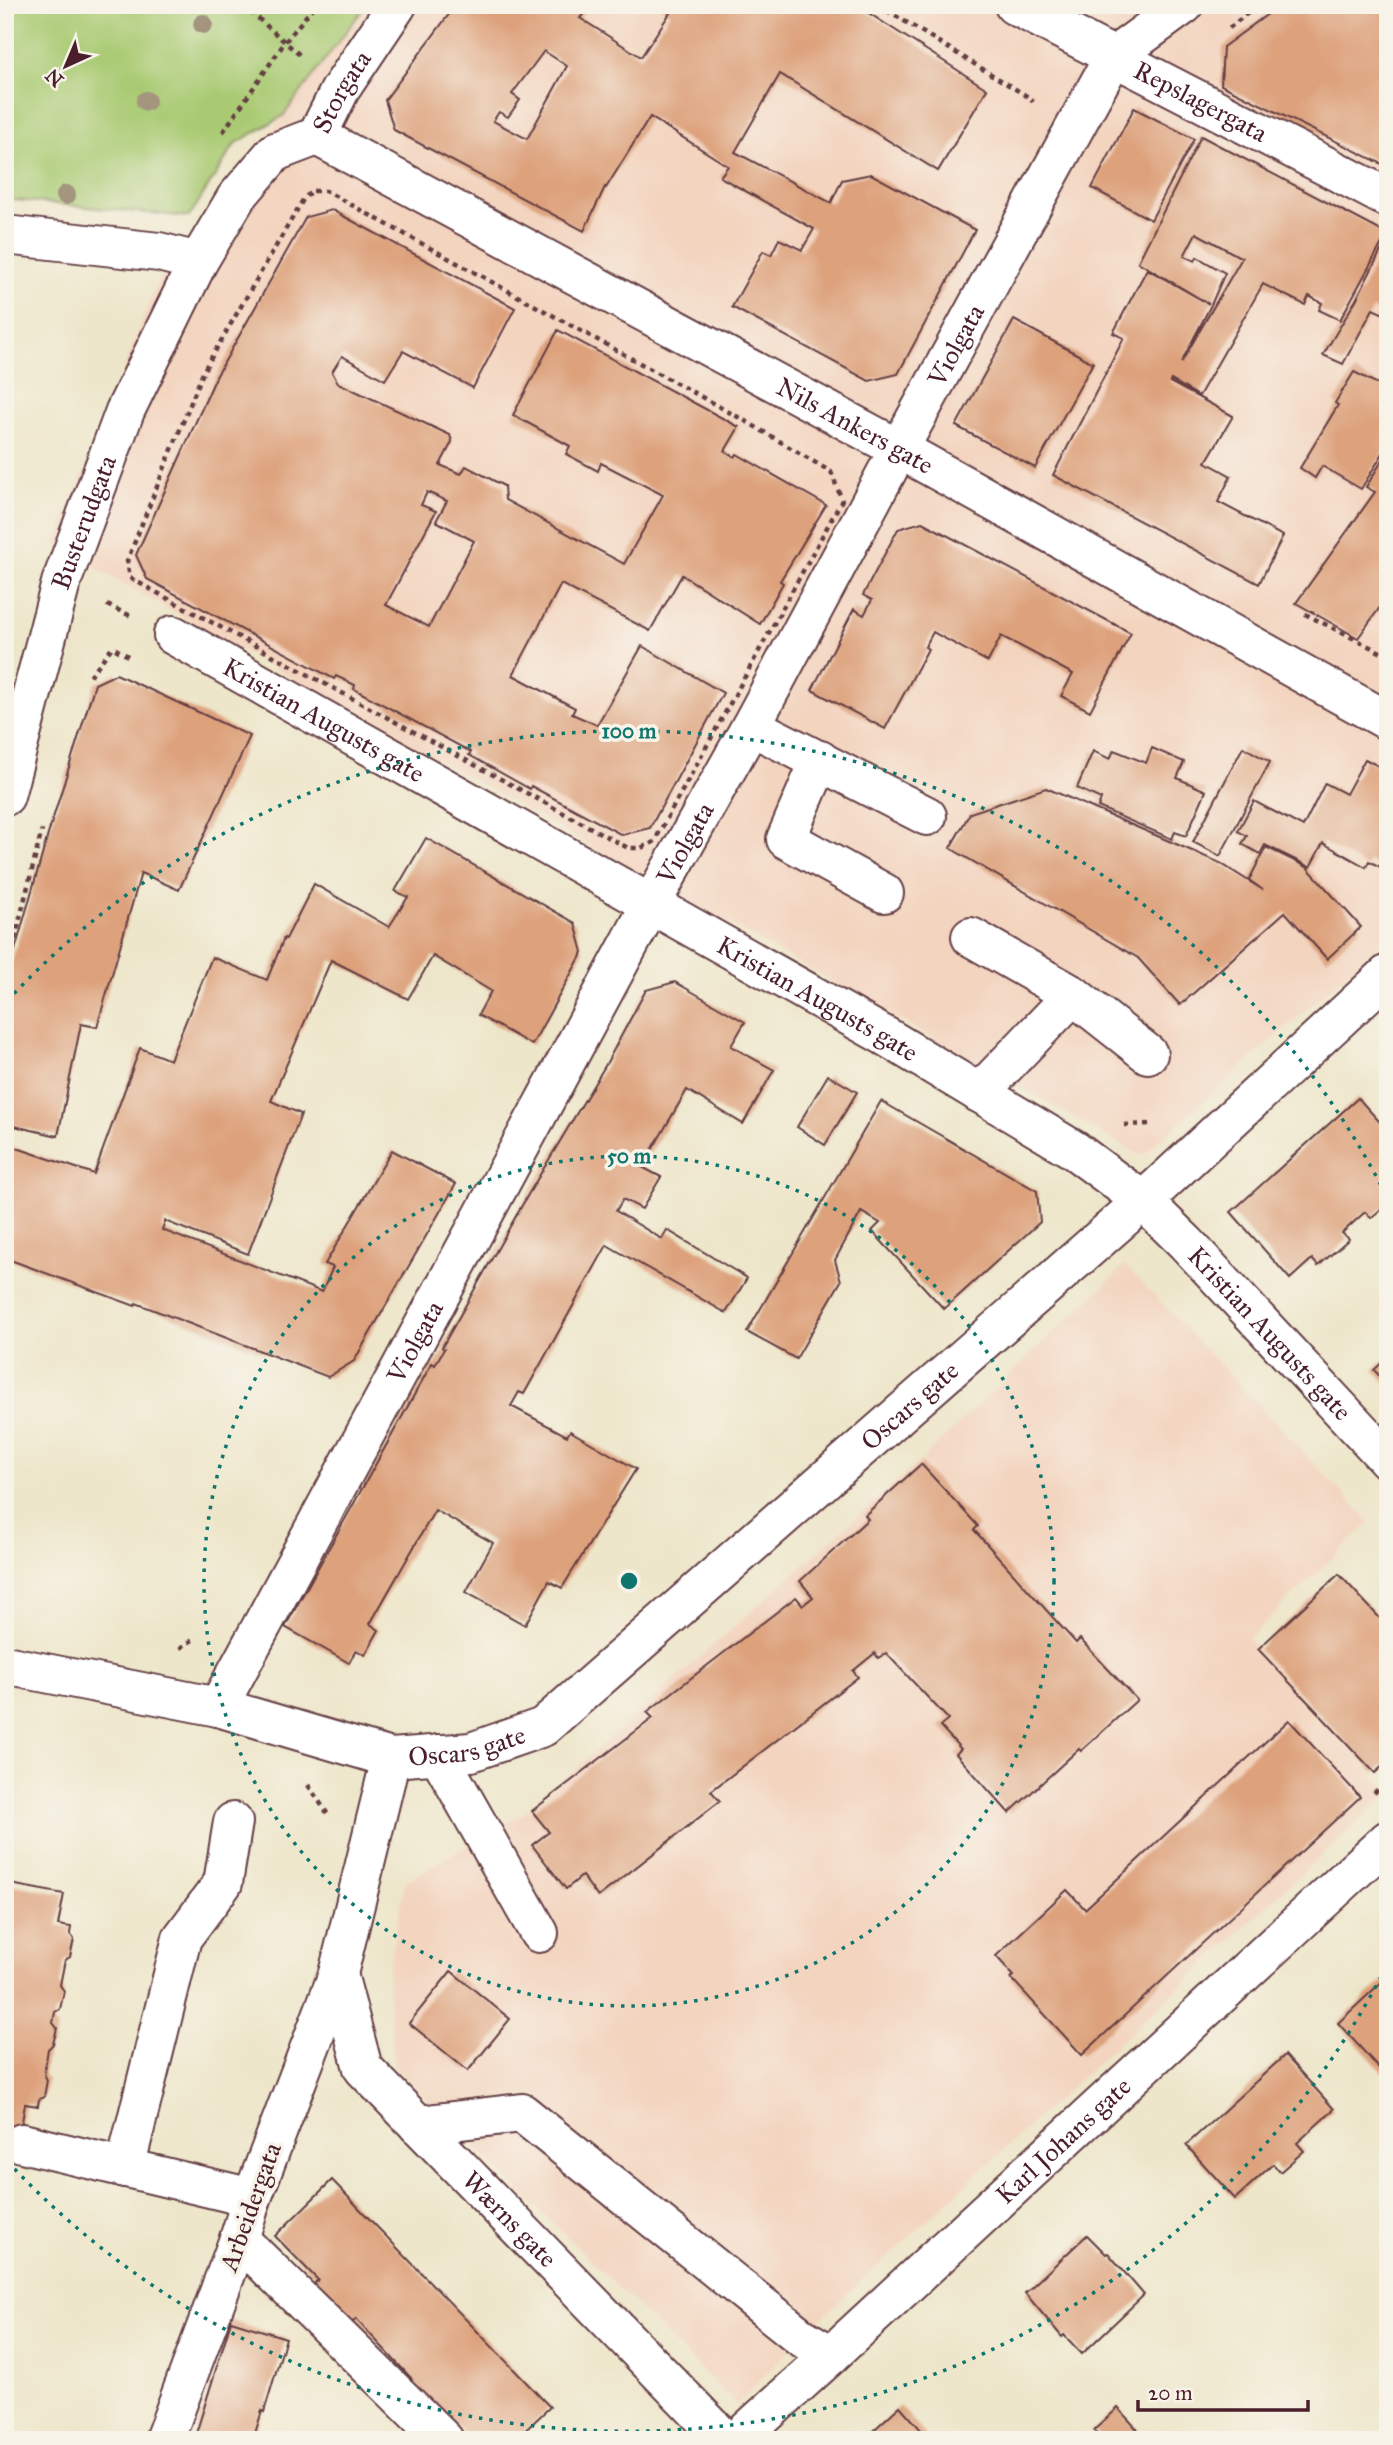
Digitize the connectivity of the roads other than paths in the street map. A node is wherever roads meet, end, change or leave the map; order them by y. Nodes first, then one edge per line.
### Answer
1 (397, 5) edge
2 (1014, 5) edge
3 (1184, 5) edge
4 (1114, 56) junction
5 (317, 136) junction
6 (1388, 198) edge
7 (5, 235) edge
8 (198, 262) junction
9 (899, 449) junction
10 (173, 635) road end
11 (1388, 721) edge
12 (751, 726) junction
13 (820, 760) junction
14 (5, 796) edge
15 (927, 816) dead end
16 (884, 893) dead end
17 (651, 904) junction
18 (971, 937) dead end
19 (1388, 974) edge
20 (1073, 995) junction
21 (1148, 1055) dead end
22 (979, 1093) junction
23 (1143, 1201) junction
24 (1388, 1460) edge
25 (5, 1665) edge
26 (218, 1707) junction
27 (438, 1754) junction
28 (391, 1758) junction
29 (233, 1822) dead end
30 (1388, 1840) edge
31 (539, 1933) dead end
32 (338, 1974) junction
33 (418, 2124) junction
34 (22, 2143) dead end
35 (125, 2168) junction
36 (252, 2198) junction
37 (239, 2239) junction
38 (831, 2355) junction
39 (164, 2440) edge
40 (444, 2440) edge
41 (725, 2440) edge
42 (737, 2440) edge

1 - 5 street, Storgata
2 - 4 street, Repslagergata
3 - 4 street, Violgata
4 - 6 street, Repslagergata
4 - 9 street, Violgata
5 - 8 street, Storgata
5 - 9 street, Nils Ankers gate
7 - 8 street
8 - 14 street, Busterudgata
9 - 11 street, Nils Ankers gate
9 - 12 street, Violgata
10 - 17 street, Kristian Augusts gate
12 - 13 street
12 - 17 street, Violgata
13 - 15 street
13 - 16 street
17 - 22 street, Kristian Augusts gate
17 - 26 street, Violgata
18 - 20 street
19 - 23 street, Oscars gate
20 - 21 street
20 - 22 street
22 - 23 street, Kristian Augusts gate
23 - 24 street, Kristian Augusts gate
23 - 27 street, Oscars gate
25 - 26 street
26 - 28 street
27 - 28 street, Oscars gate
27 - 31 street
28 - 32 street, Arbeidergata
29 - 35 street
30 - 38 street, Karl Johans gate
32 - 33 street, Wærns gate
32 - 36 street, Arbeidergata
33 - 38 street
33 - 41 street, Wærns gate
34 - 35 street
35 - 36 street
36 - 37 street, Arbeidergata
37 - 39 street, Arbeidergata
37 - 40 street
38 - 42 street, Karl Johans gate

